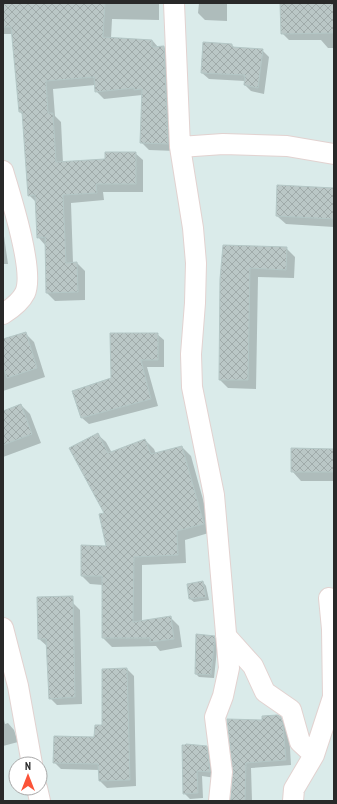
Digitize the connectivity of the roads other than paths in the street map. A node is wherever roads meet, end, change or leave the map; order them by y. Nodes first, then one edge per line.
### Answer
1 (174, 3) edge
2 (180, 147) junction
3 (334, 154) edge
4 (3, 172) edge
5 (3, 314) edge
6 (329, 598) dead end
7 (3, 628) edge
8 (226, 636) junction
9 (334, 697) edge
10 (314, 755) junction
11 (31, 756) edge
12 (219, 801) edge
13 (293, 801) edge

1 - 2 street
2 - 3 street
2 - 8 street
4 - 5 street
6 - 9 street
7 - 11 street
8 - 10 street
8 - 12 street
9 - 10 street
10 - 13 street

